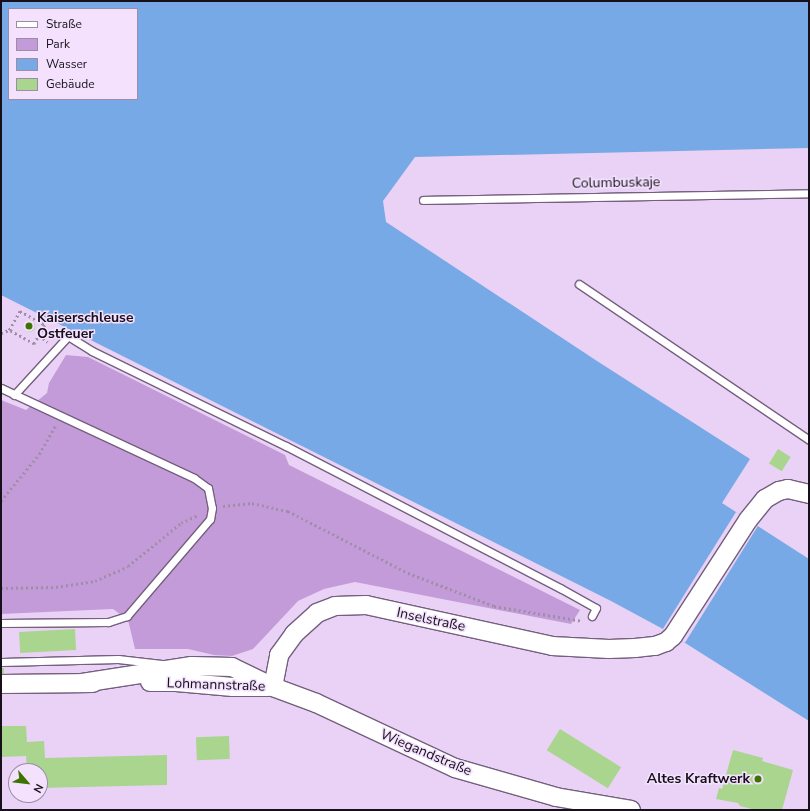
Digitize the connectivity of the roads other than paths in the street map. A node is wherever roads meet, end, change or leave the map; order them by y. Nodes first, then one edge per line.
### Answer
1 (809, 192) edge
2 (423, 200) dead end
3 (579, 284) dead end
4 (1, 388) edge
5 (14, 395) junction
6 (809, 440) edge
7 (809, 494) edge
8 (592, 616) road end
9 (1, 623) edge
10 (1, 662) edge
11 (192, 666) junction
12 (82, 683) junction
13 (1, 684) edge
14 (273, 687) junction
15 (631, 810) edge

1 - 2 lane, Columbuskaje
3 - 6 lane
4 - 5 lane
5 - 8 lane
5 - 9 lane
7 - 14 street, Inselstraße
10 - 11 lane
11 - 12 street, Lohmannstraße
11 - 14 street, Lohmannstraße
12 - 13 street, Lohmannstraße
12 - 14 street, Lohmannstraße
14 - 15 street, Wiegandstraße

